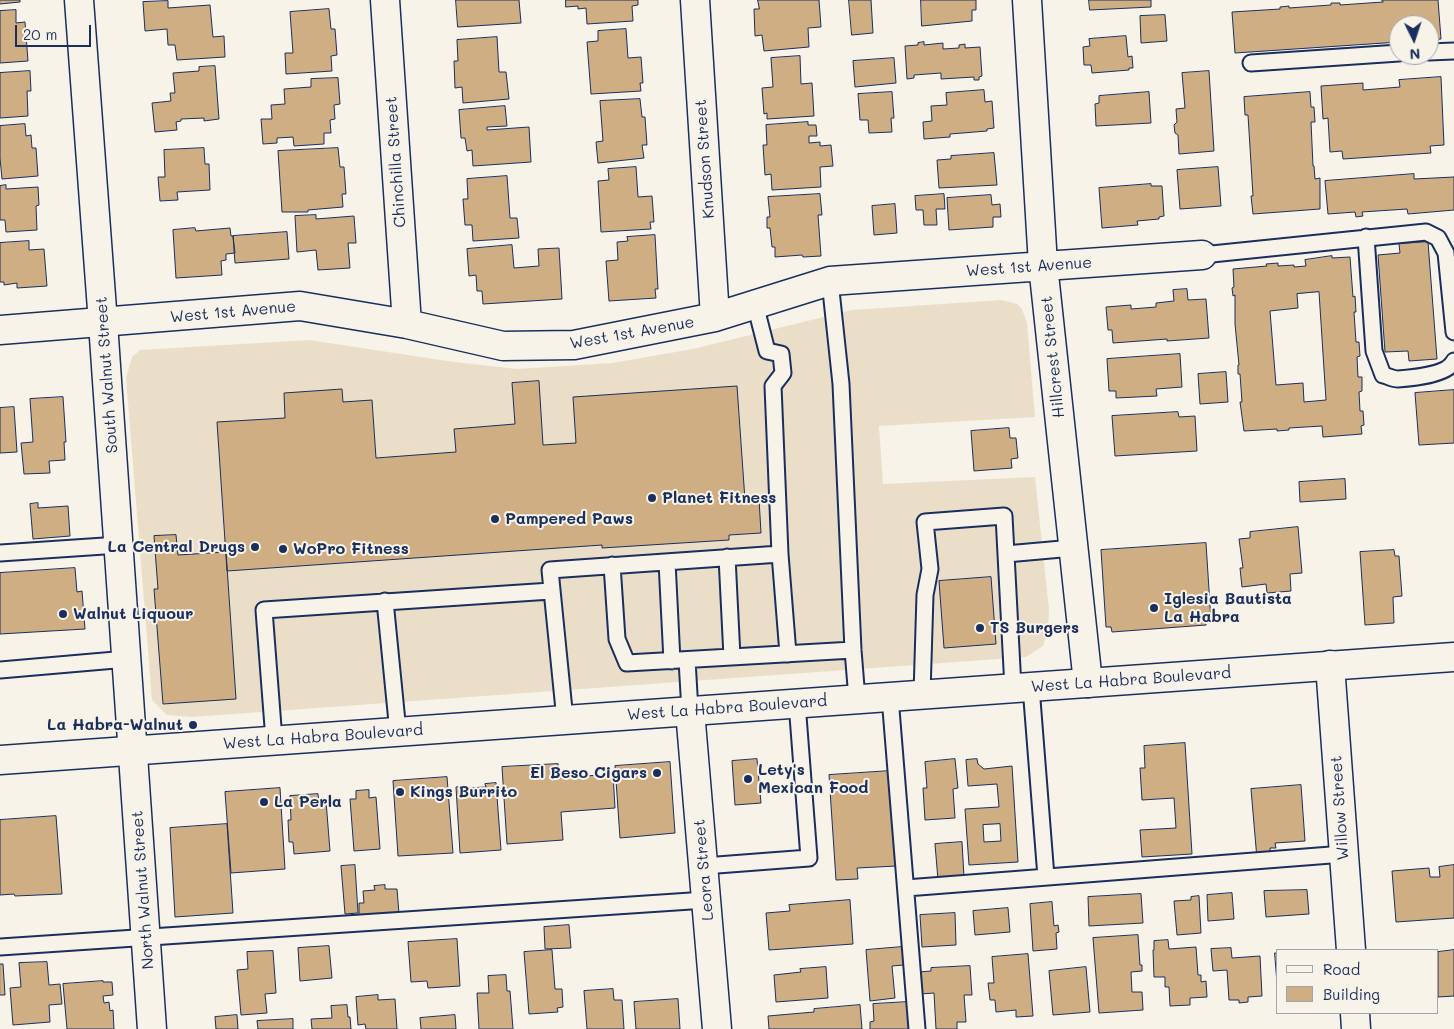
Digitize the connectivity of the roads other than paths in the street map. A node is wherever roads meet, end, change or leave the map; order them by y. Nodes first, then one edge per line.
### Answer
1 (79, 0) edge
2 (385, 0) edge
3 (694, 0) edge
4 (1026, 0) edge
5 (1454, 51) edge
6 (1439, 52) edge
7 (1389, 54) edge
8 (1251, 63) dead end
9 (1366, 237) junction
10 (1202, 256) joint
11 (1043, 265) junction
12 (830, 281) junction
13 (755, 304) junction
14 (715, 318) junction
15 (103, 323) junction
16 (408, 324) junction
17 (0, 330) edge
18 (1454, 332) edge
19 (1454, 361) edge
20 (119, 545) junction
21 (1074, 548) junction
22 (0, 553) edge
23 (780, 554) junction
24 (1006, 554) junction
25 (728, 558) junction
26 (667, 562) junction
27 (612, 565) junction
28 (551, 591) junction
29 (385, 601) junction
30 (853, 650) junction
31 (788, 654) junction
32 (1454, 656) edge
33 (732, 657) junction
34 (127, 660) junction
35 (679, 660) junction
36 (1330, 665) junction
37 (0, 670) edge
38 (1088, 683) junction
39 (1022, 687) junction
40 (922, 694) junction
41 (890, 697) junction
42 (857, 699) junction
43 (797, 704) junction
44 (690, 711) junction
45 (565, 720) junction
46 (398, 732) junction
47 (274, 740) junction
48 (133, 751) junction
49 (0, 760) edge
50 (1344, 854) junction
51 (704, 866) junction
52 (1046, 877) junction
53 (906, 888) junction
54 (706, 900) junction
55 (146, 937) junction
56 (0, 947) edge
57 (1351, 949) edge
58 (1355, 1014) edge
59 (152, 1029) edge
60 (718, 1029) edge
61 (917, 1029) edge
62 (1356, 1029) edge

1 - 15 street, South Walnut Street
2 - 16 street, Chinchilla Street
3 - 14 street, Knudson Street
4 - 11 street, Hillcrest Street
5 - 6 lane
7 - 8 lane
9 - 10 lane
9 - 18 lane
9 - 19 lane
10 - 11 street, West 1st Avenue
11 - 12 street, West 1st Avenue
11 - 21 street, Hillcrest Street
12 - 13 street, West 1st Avenue
12 - 30 lane
13 - 14 street, West 1st Avenue
13 - 23 lane
14 - 16 street, West 1st Avenue
15 - 16 street, West 1st Avenue
15 - 17 street, West 1st Avenue
15 - 20 street, South Walnut Street
20 - 22 lane
20 - 34 street, South Walnut Street
21 - 24 lane
21 - 38 street, Hillcrest Street
23 - 25 lane
23 - 31 lane
24 - 39 lane
24 - 40 lane
25 - 26 lane
25 - 33 lane
26 - 27 lane
26 - 35 lane
27 - 28 lane
27 - 35 lane
28 - 29 lane
28 - 45 lane
29 - 46 lane
29 - 47 lane
30 - 31 lane
30 - 42 lane
31 - 33 lane
32 - 36 street, West La Habra Boulevard
33 - 35 lane
34 - 37 lane
34 - 48 street, South Walnut Street
35 - 44 lane
36 - 38 street, West La Habra Boulevard
36 - 50 street, Willow Street
38 - 39 street, West La Habra Boulevard
39 - 40 street, West La Habra Boulevard
39 - 52 lane
40 - 41 street, West La Habra Boulevard
41 - 42 street, West La Habra Boulevard
41 - 53 lane
42 - 43 street, West La Habra Boulevard
43 - 44 street, West La Habra Boulevard
43 - 51 lane
44 - 45 street, West La Habra Boulevard
44 - 51 street, Leora Street
45 - 46 street, West La Habra Boulevard
46 - 47 street, West La Habra Boulevard
47 - 48 street, West La Habra Boulevard
48 - 49 street, West La Habra Boulevard
48 - 55 street, North Walnut Street
50 - 52 lane
50 - 57 street, Willow Street
51 - 54 street, Leora Street
52 - 53 lane
53 - 61 lane
54 - 55 lane
54 - 60 street, Leora Street
55 - 56 lane
55 - 59 street, North Walnut Street
58 - 62 street

